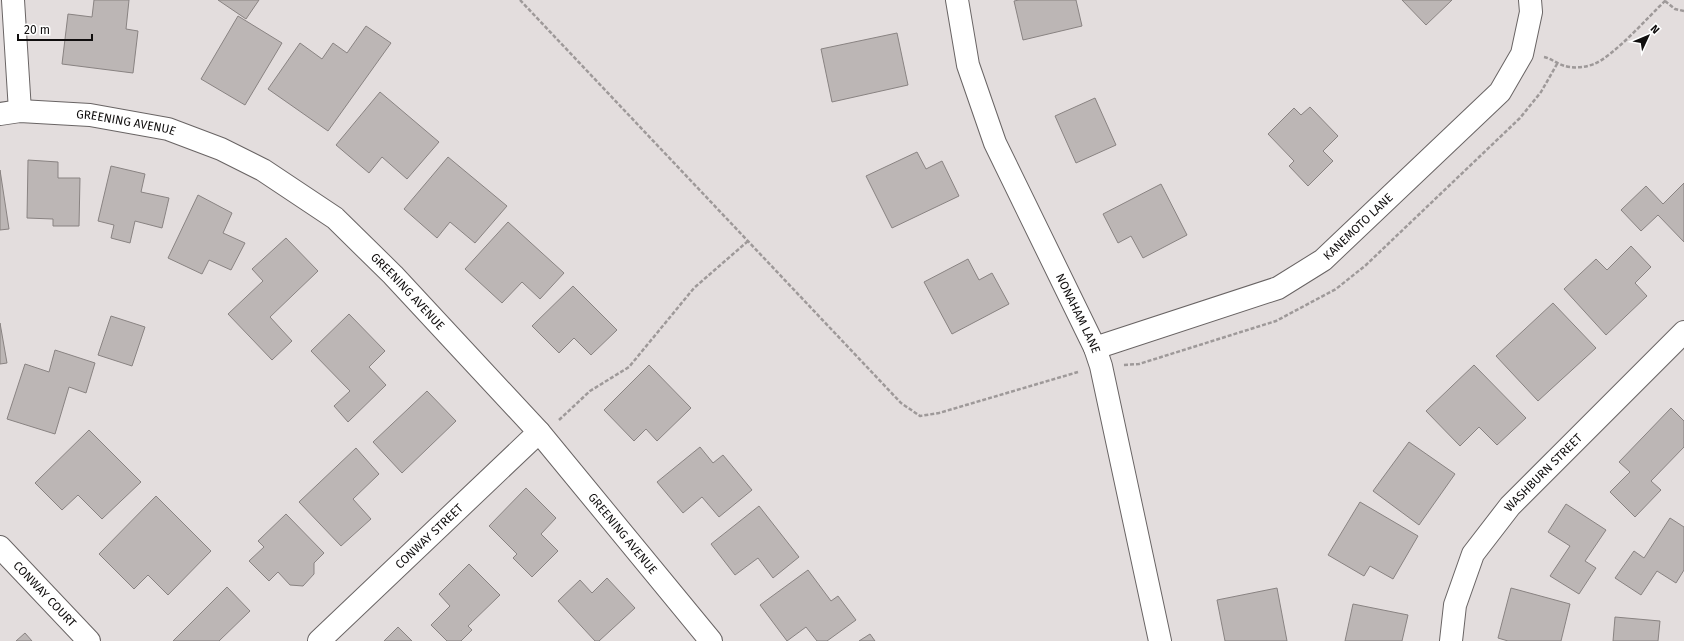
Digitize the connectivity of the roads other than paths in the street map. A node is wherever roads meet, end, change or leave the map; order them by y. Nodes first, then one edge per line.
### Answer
1 (13, 0) edge
2 (957, 0) edge
3 (1530, 0) edge
4 (10, 112) edge
5 (1684, 332) edge
6 (1095, 348) junction
7 (541, 434) junction
8 (0, 548) edge
9 (89, 641) edge
10 (320, 641) edge
11 (711, 641) edge
12 (1160, 641) edge
13 (1451, 641) edge

1 - 4 street
2 - 6 street, NONAHAM LANE
3 - 6 street, KANEMOTO LANE
4 - 7 street, GREENING AVENUE
5 - 13 street, WASHBURN STREET
6 - 12 street, NONAHAM LANE
7 - 10 street, CONWAY STREET
7 - 11 street, GREENING AVENUE
8 - 9 street, CONWAY COURT

